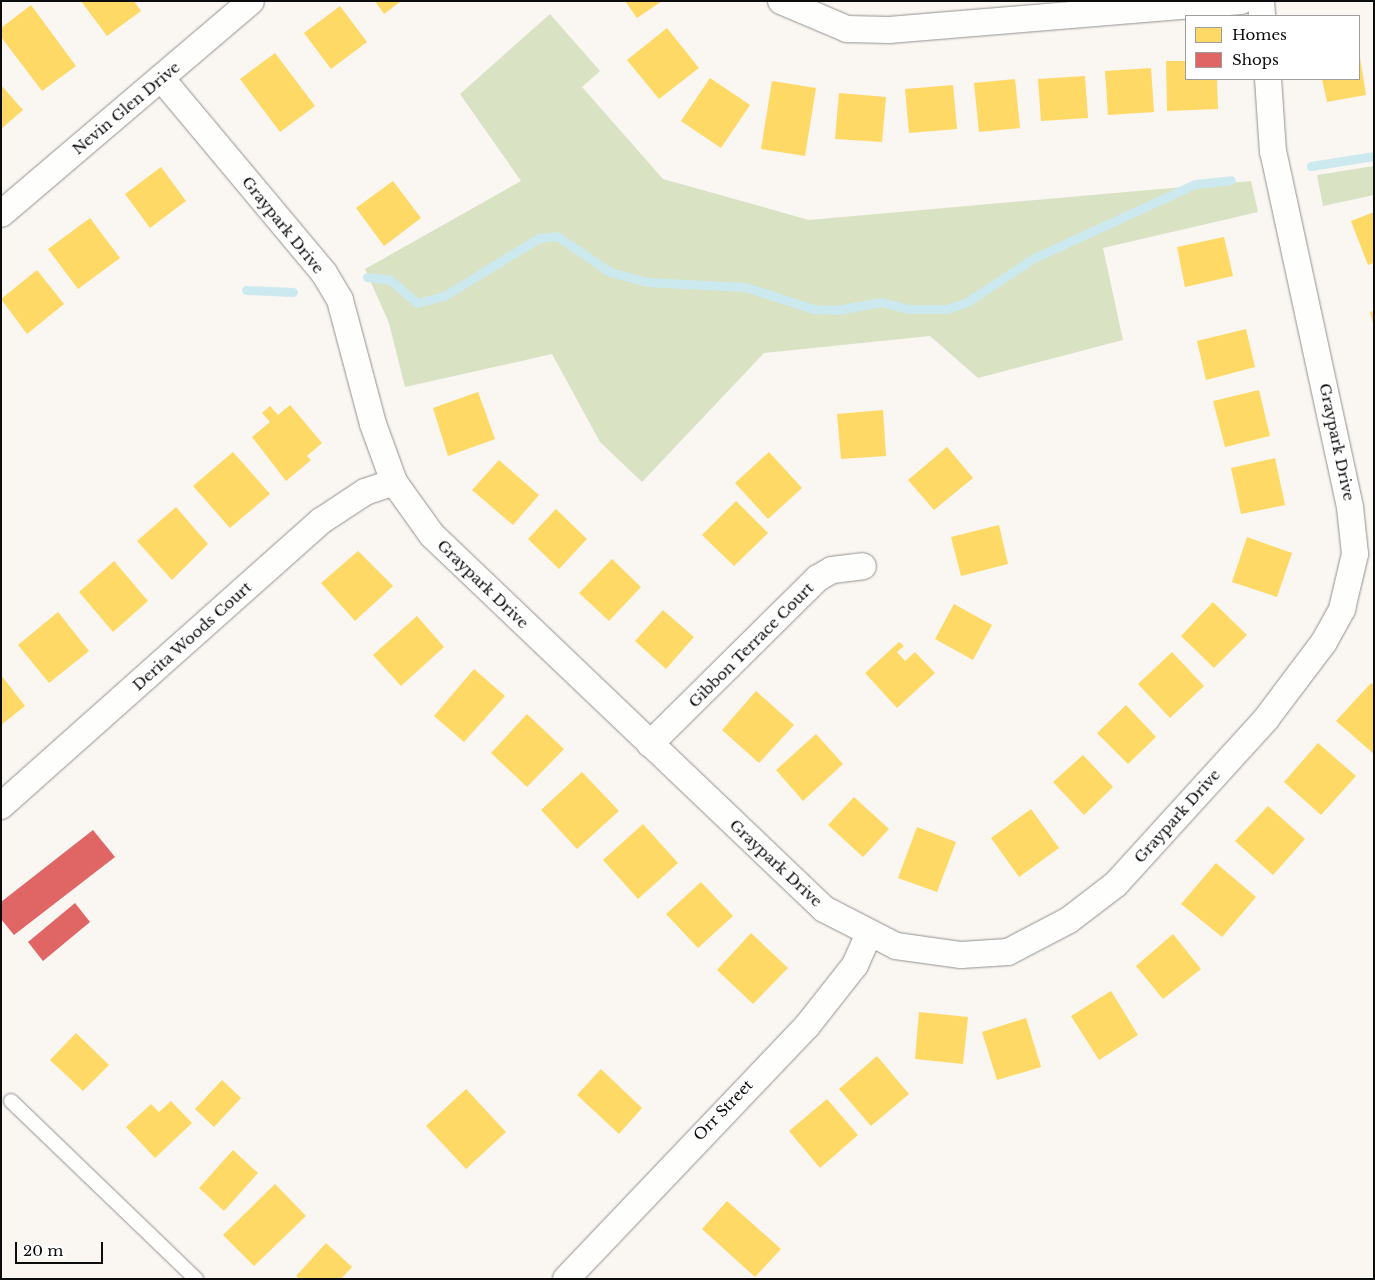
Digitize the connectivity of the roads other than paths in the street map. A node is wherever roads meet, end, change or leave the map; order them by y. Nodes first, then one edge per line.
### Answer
1 (251, 1) edge
2 (780, 1) edge
3 (1241, 1) edge
4 (1260, 1) edge
5 (1262, 15) edge
6 (161, 78) junction
7 (1268, 80) edge
8 (1, 214) edge
9 (394, 482) junction
10 (863, 566) dead end
11 (650, 744) junction
12 (1, 806) edge
13 (869, 934) junction
14 (11, 1101) dead end
15 (196, 1279) edge
16 (566, 1279) edge

1 - 6 street, Nevin Glen Drive
2 - 3 street
4 - 5 street
6 - 8 street, Nevin Glen Drive
6 - 9 street, Graypark Drive
7 - 13 street, Graypark Drive
9 - 11 street, Graypark Drive
9 - 12 street, Derita Woods Court
10 - 11 street, Gibbon Terrace Court
11 - 13 street, Graypark Drive
13 - 16 street, Orr Street
14 - 15 lane

